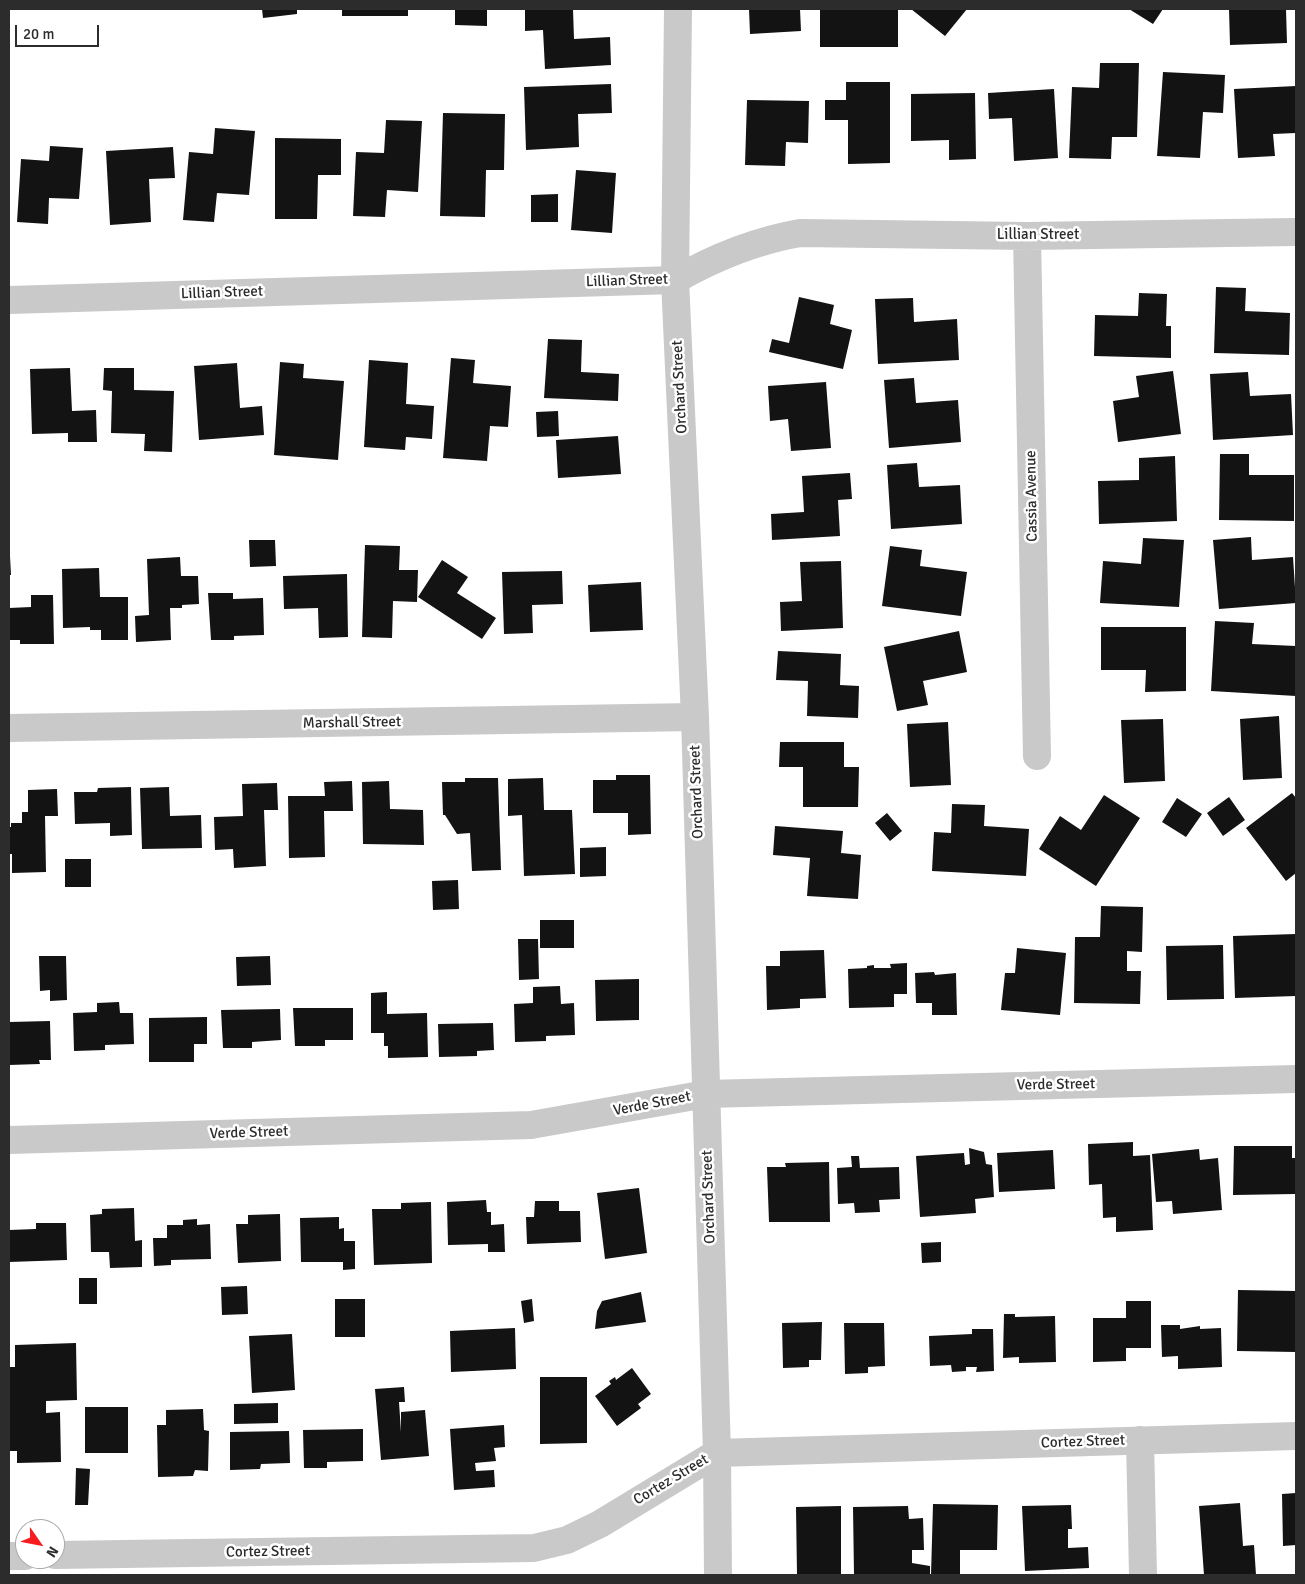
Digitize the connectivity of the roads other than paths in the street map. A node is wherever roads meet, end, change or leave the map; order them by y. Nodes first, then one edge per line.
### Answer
1 (678, 9) edge
2 (1296, 232) edge
3 (1027, 236) junction
4 (675, 280) junction
5 (9, 300) edge
6 (695, 717) junction
7 (9, 728) edge
8 (1037, 756) dead end
9 (1296, 1079) edge
10 (706, 1094) junction
11 (9, 1140) edge
12 (1296, 1436) edge
13 (1140, 1440) junction
14 (717, 1453) junction
15 (65, 1555) edge
16 (718, 1575) edge
17 (1143, 1575) edge

1 - 4 street, Orchard Street
2 - 3 street, Lillian Street
3 - 4 street, Lillian Street
3 - 8 street, Cassia Avenue
4 - 5 street, Lillian Street
4 - 6 street, Orchard Street
6 - 7 street, Marshall Street
6 - 10 street, Orchard Street
9 - 10 street, Verde Street
10 - 11 street, Verde Street
10 - 14 street, Orchard Street
12 - 13 street, Cortez Street
13 - 14 street, Cortez Street
13 - 17 street
14 - 15 street, Cortez Street
14 - 16 street, Orchard Street

